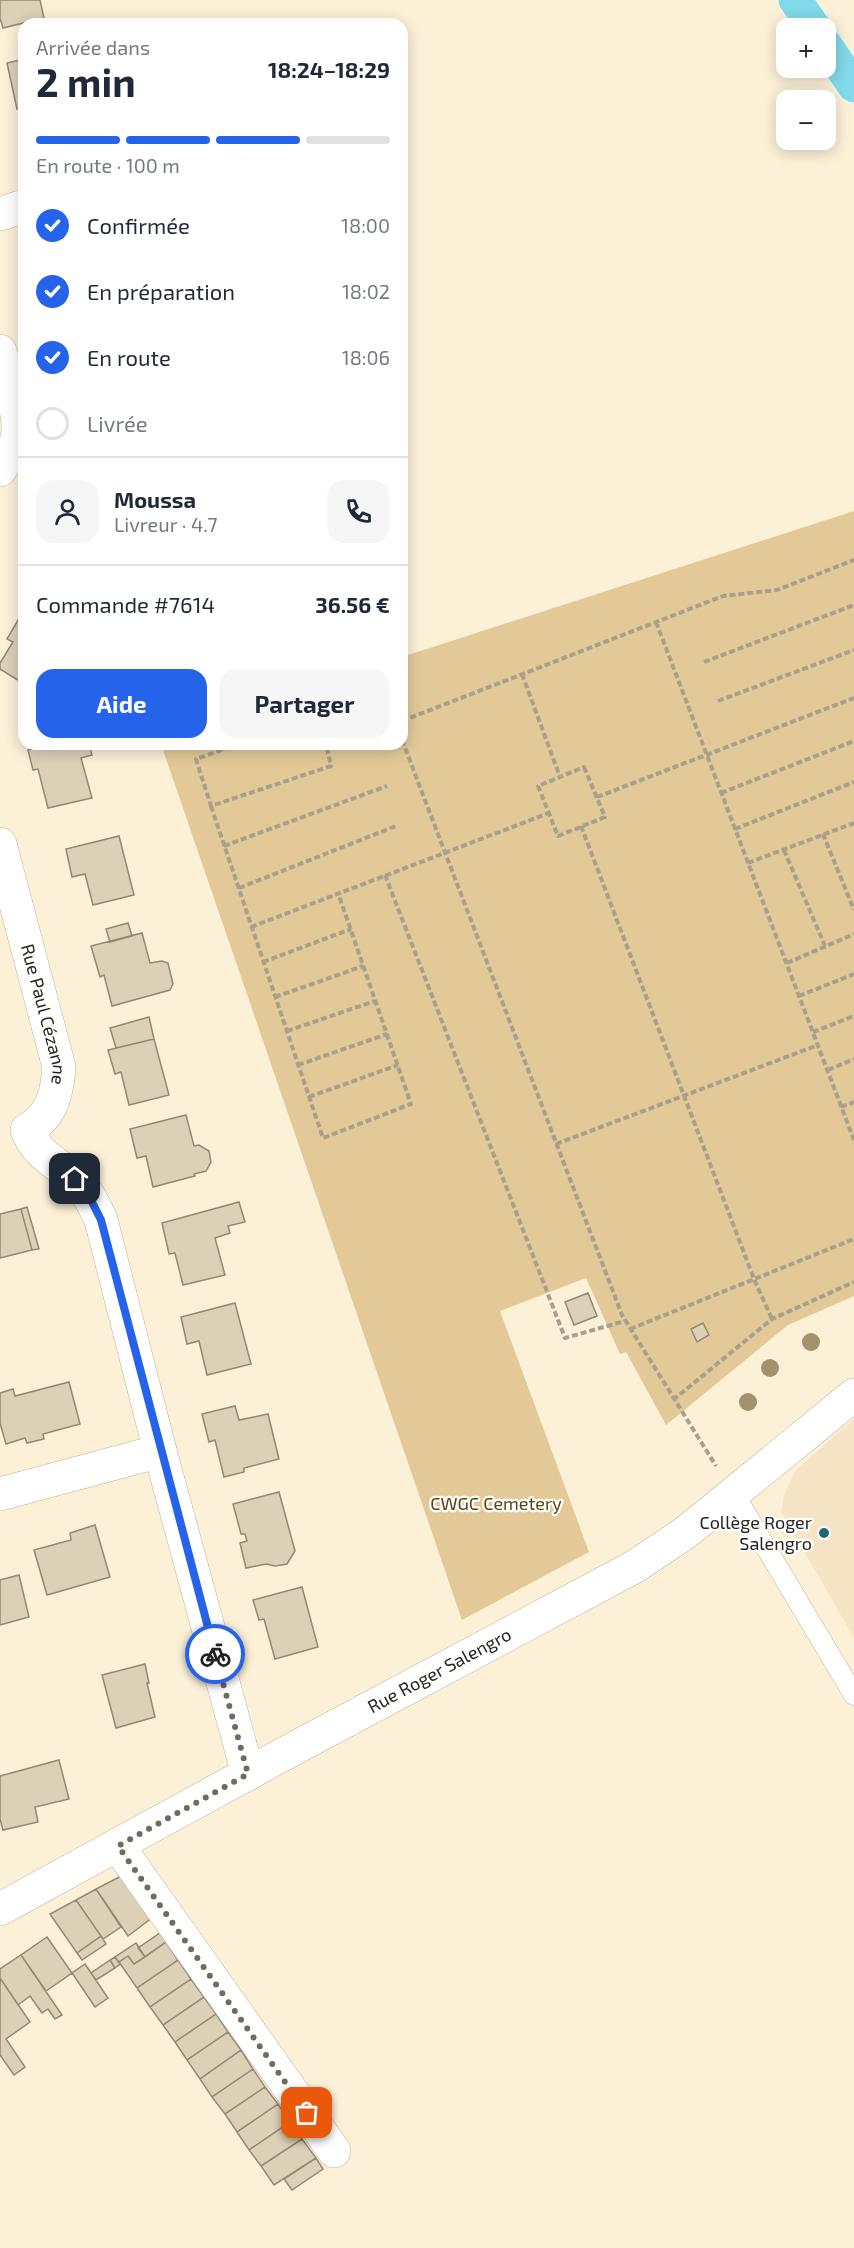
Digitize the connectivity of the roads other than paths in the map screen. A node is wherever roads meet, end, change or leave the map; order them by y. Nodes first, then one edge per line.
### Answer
1 (795, 0) edge
2 (808, 18) edge
3 (836, 60) edge
4 (854, 86) edge
5 (18, 208) edge
6 (0, 214) edge
7 (0, 351) edge
8 (13, 454) edge
9 (0, 844) edge
10 (14, 1134) edge
11 (854, 1395) edge
12 (160, 1451) junction
13 (0, 1494) edge
14 (734, 1494) junction
15 (854, 1695) edge
16 (248, 1774) junction
17 (118, 1846) junction
18 (0, 1909) edge
19 (334, 2151) dead end

1 - 2 main road
3 - 4 main road
5 - 6 street
7 - 8 street
9 - 10 street, Rue Paul Cézanne
10 - 12 street, Rue Paul Cézanne
11 - 14 street, Rue Roger Salengro
12 - 13 street
12 - 16 street, Rue Paul Cézanne
14 - 15 lane
14 - 16 street, Rue Roger Salengro
16 - 17 street, Rue Roger Salengro
17 - 18 street, Rue Roger Salengro
17 - 19 street

